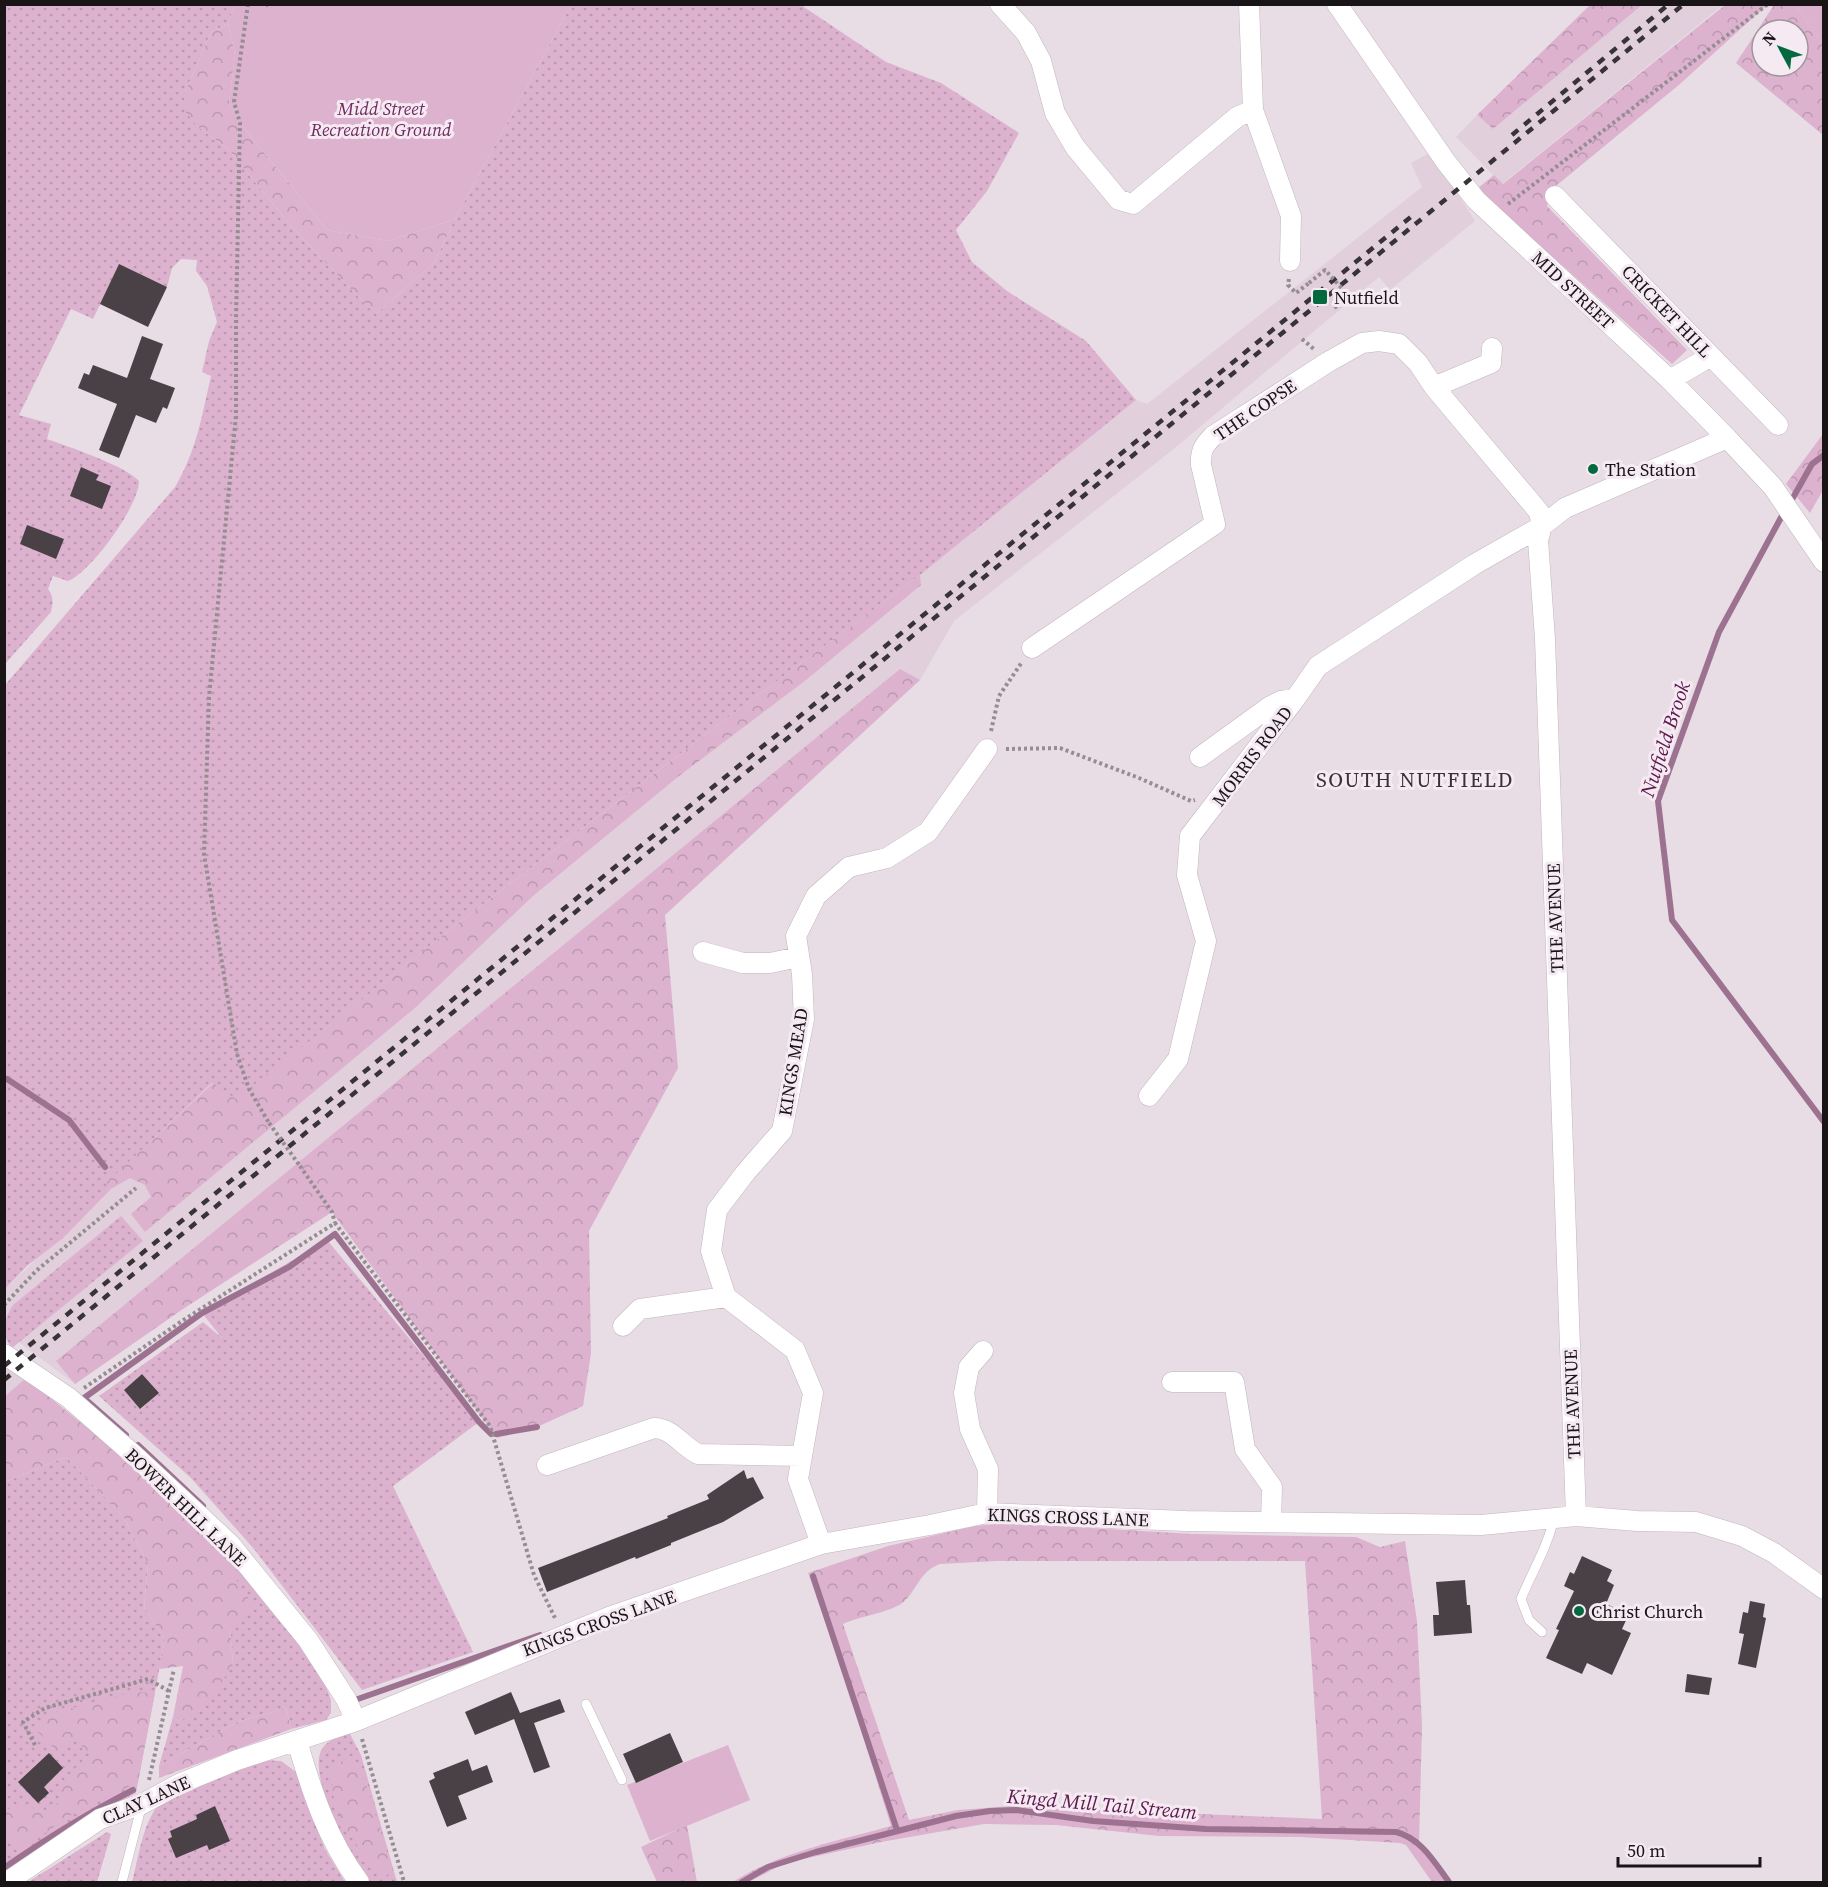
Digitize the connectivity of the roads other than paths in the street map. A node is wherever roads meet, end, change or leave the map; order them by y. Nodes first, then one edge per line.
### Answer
1 (1000, 4) edge
2 (1249, 4) edge
3 (1337, 4) edge
4 (1253, 110) junction
5 (1555, 196) dead end
6 (1290, 261) road end
7 (1492, 348) dead end
8 (1711, 356) junction
9 (1670, 380) junction
10 (1434, 387) junction
11 (1778, 425) dead end
12 (1727, 438) junction
13 (1542, 526) junction
14 (1824, 562) edge
15 (1032, 648) road end
16 (1295, 699) junction
17 (987, 749) road end
18 (1200, 757) dead end
19 (703, 952) dead end
20 (800, 957) junction
21 (1149, 1095) dead end
22 (726, 1297) junction
23 (623, 1326) dead end
24 (983, 1351) dead end
25 (4, 1353) edge
26 (1172, 1382) dead end
27 (802, 1456) junction
28 (547, 1465) dead end
29 (987, 1513) junction
30 (1576, 1516) junction
31 (1554, 1518) junction
32 (1271, 1522) junction
33 (821, 1544) junction
34 (1824, 1589) edge
35 (1542, 1632) dead end
36 (586, 1704) dead end
37 (356, 1721) junction
38 (297, 1741) junction
39 (622, 1780) dead end
40 (142, 1804) junction
41 (7, 1882) edge
42 (122, 1882) edge
43 (359, 1882) edge

1 - 4 street
2 - 4 street
3 - 9 street, MID STREET
4 - 6 street
5 - 8 street, CRICKET HILL
7 - 10 street
8 - 9 street
8 - 11 street, CRICKET HILL
9 - 12 street, MID STREET
10 - 13 street
10 - 15 street, THE COPSE
12 - 13 street
12 - 14 street, MID STREET
13 - 16 street, MORRIS ROAD
13 - 30 street, THE AVENUE
16 - 18 street
16 - 21 street, MORRIS ROAD
17 - 20 street, KINGS MEAD
19 - 20 street
20 - 22 street, KINGS MEAD
22 - 23 street
22 - 27 street
24 - 29 street
25 - 37 street, BOWER HILL LANE
26 - 32 street
27 - 28 street
27 - 33 street
29 - 32 street, KINGS CROSS LANE
29 - 33 street, KINGS CROSS LANE
30 - 31 street, KINGS CROSS LANE
30 - 34 street, KINGS CROSS LANE
31 - 32 street, KINGS CROSS LANE
31 - 35 lane
33 - 37 street, KINGS CROSS LANE
36 - 39 lane
37 - 38 street, KINGS CROSS LANE
38 - 40 street, CLAY LANE
38 - 43 street
40 - 41 street, CLAY LANE
40 - 42 lane

